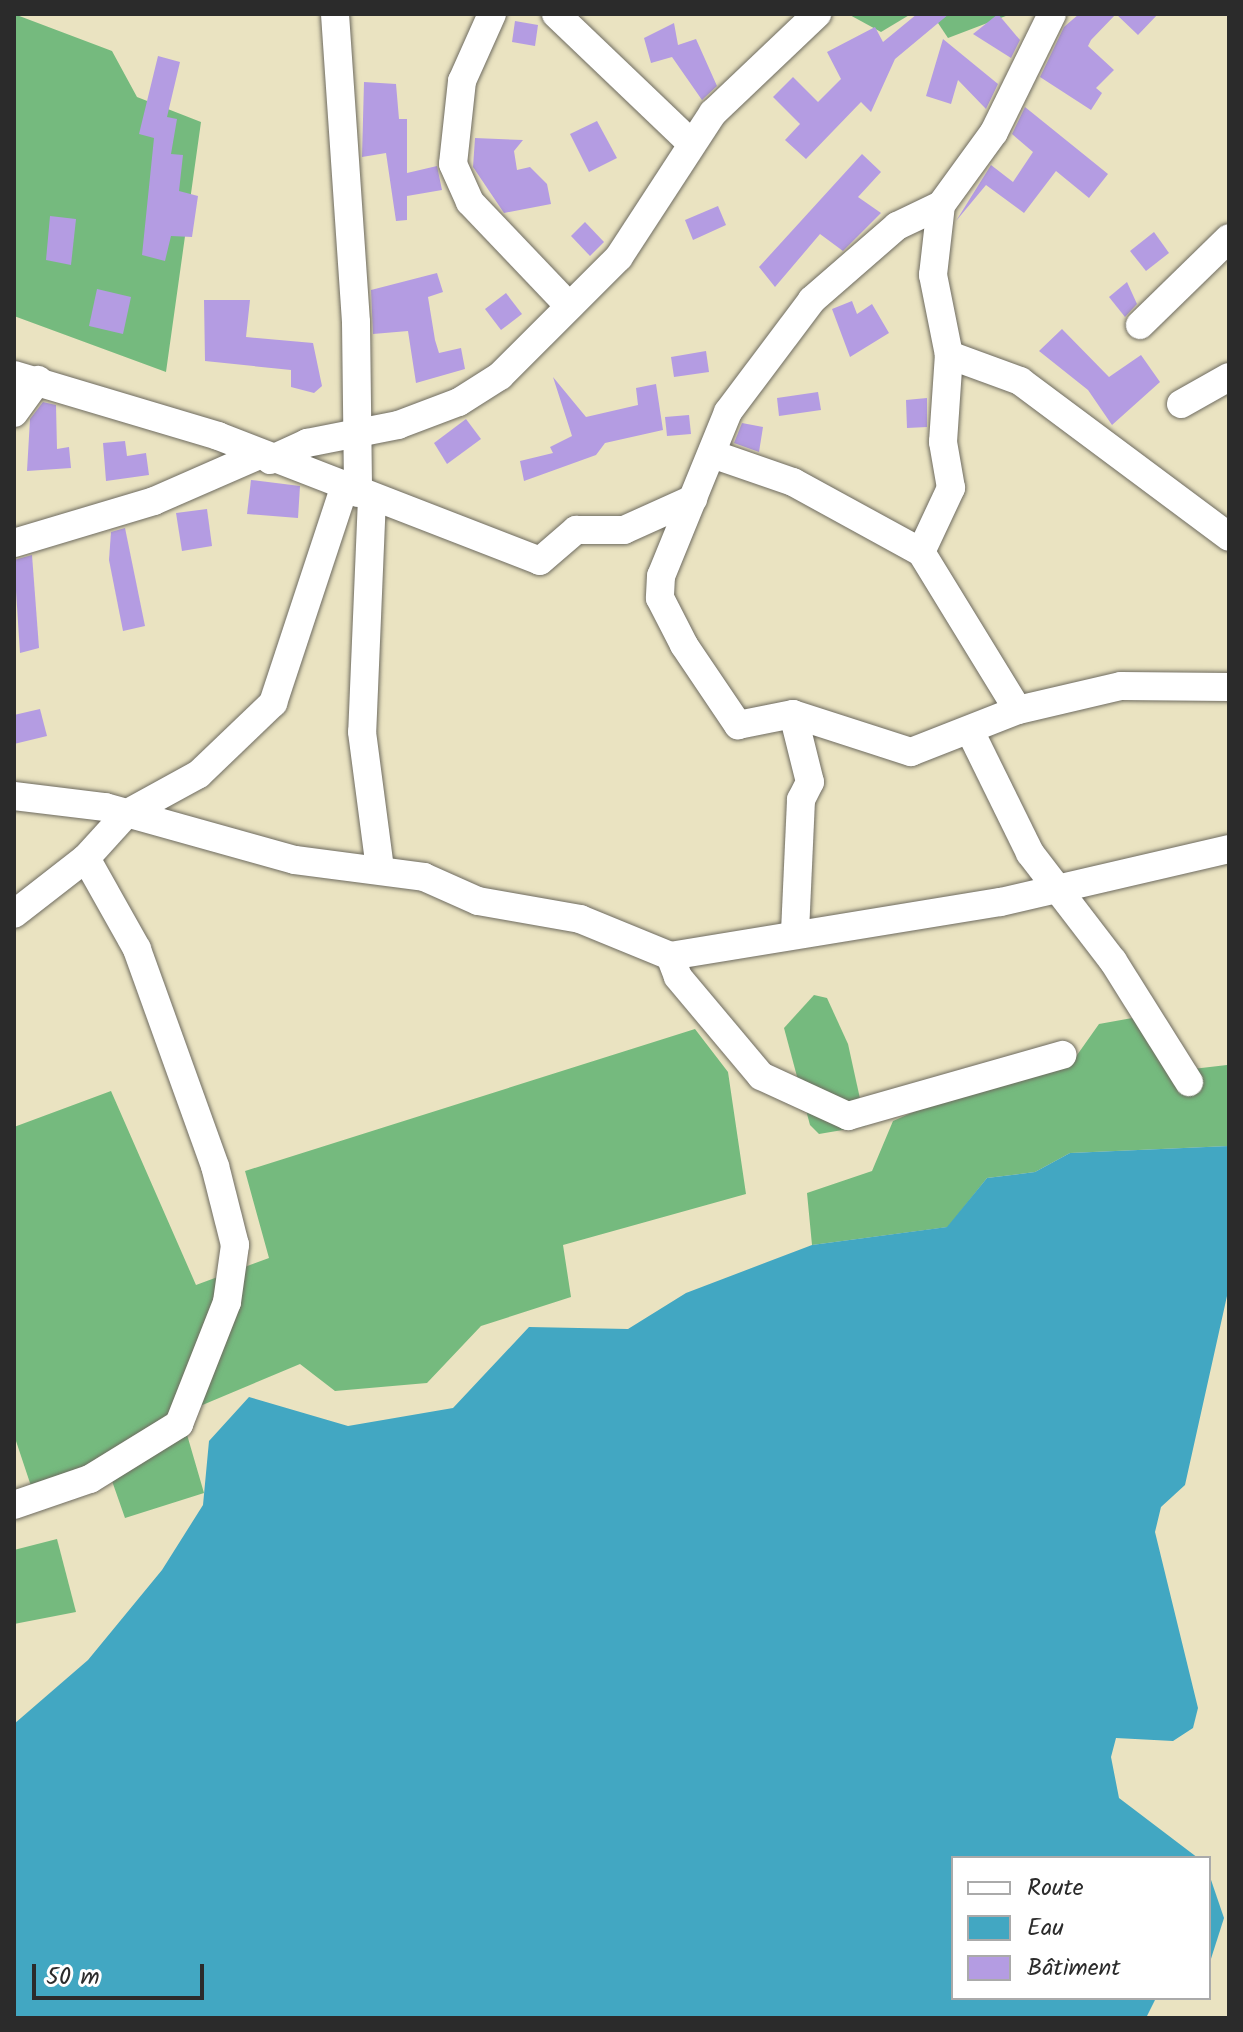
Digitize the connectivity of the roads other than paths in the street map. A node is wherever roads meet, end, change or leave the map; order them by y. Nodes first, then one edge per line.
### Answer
1 (335, 14) edge
2 (492, 14) edge
3 (556, 14) edge
4 (817, 14) edge
5 (1052, 14) edge
6 (689, 141) junction
7 (941, 205) junction
8 (1229, 238) edge
9 (569, 306) junction
10 (1140, 325) dead end
11 (949, 355) junction
12 (26, 377) edge
13 (1229, 377) edge
14 (1181, 404) dead end
15 (14, 413) edge
16 (360, 435) junction
17 (712, 454) junction
18 (264, 458) junction
19 (358, 493) junction
20 (693, 499) junction
21 (1229, 537) edge
22 (14, 543) edge
23 (921, 552) junction
24 (1229, 687) edge
25 (1018, 710) junction
26 (793, 714) junction
27 (971, 733) junction
28 (14, 796) edge
29 (126, 814) junction
30 (1229, 849) edge
31 (86, 858) junction
32 (380, 868) junction
33 (1056, 890) junction
34 (14, 914) edge
35 (795, 934) junction
36 (670, 956) junction
37 (1062, 1055) dead end
38 (1189, 1082) dead end
39 (14, 1505) edge

1 - 16 street
2 - 9 street
3 - 6 street
4 - 6 street
5 - 7 street
6 - 9 street
7 - 11 street
7 - 17 street
8 - 10 street
9 - 16 street
11 - 21 street
11 - 23 street
12 - 15 street
12 - 18 street
13 - 14 street
16 - 18 street
16 - 19 street
17 - 20 street
17 - 23 street
18 - 19 street
18 - 22 street
19 - 20 street
19 - 29 street
19 - 32 street
20 - 26 street
23 - 25 street
24 - 25 street
25 - 27 street
26 - 27 street
26 - 35 street
27 - 33 street
28 - 29 street
29 - 31 street
29 - 32 street
30 - 33 street
31 - 34 street
31 - 39 street
32 - 36 street
33 - 35 street
33 - 38 street
35 - 36 street
36 - 37 street

